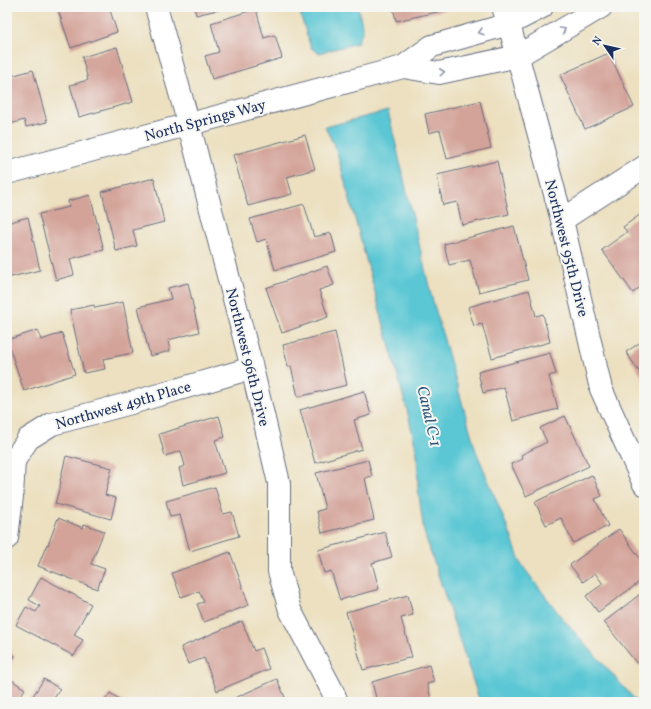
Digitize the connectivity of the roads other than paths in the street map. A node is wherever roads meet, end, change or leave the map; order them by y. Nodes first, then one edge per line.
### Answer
1 (156, 7) edge
2 (542, 7) edge
3 (600, 7) edge
4 (506, 15) edge
5 (518, 56) junction
6 (404, 67) junction
7 (189, 125) junction
8 (644, 167) edge
9 (7, 174) edge
10 (562, 220) junction
11 (252, 368) junction
12 (641, 471) edge
13 (7, 538) edge
14 (337, 702) edge

1 - 7 street, Northwest 96th Drive
2 - 4 street, North Springs Way
5 -> 3 street, North Springs Way
4 - 5 street, Northwest 95th Drive
4 -> 6 street, North Springs Way
6 -> 5 street, North Springs Way
5 - 10 street, Northwest 95th Drive
6 - 7 street, North Springs Way
7 - 9 street, North Springs Way
7 - 11 street, Northwest 96th Drive
8 - 10 street
10 - 12 street, Northwest 95th Drive
11 - 13 street, Northwest 49th Place
11 - 14 street, Northwest 96th Drive

